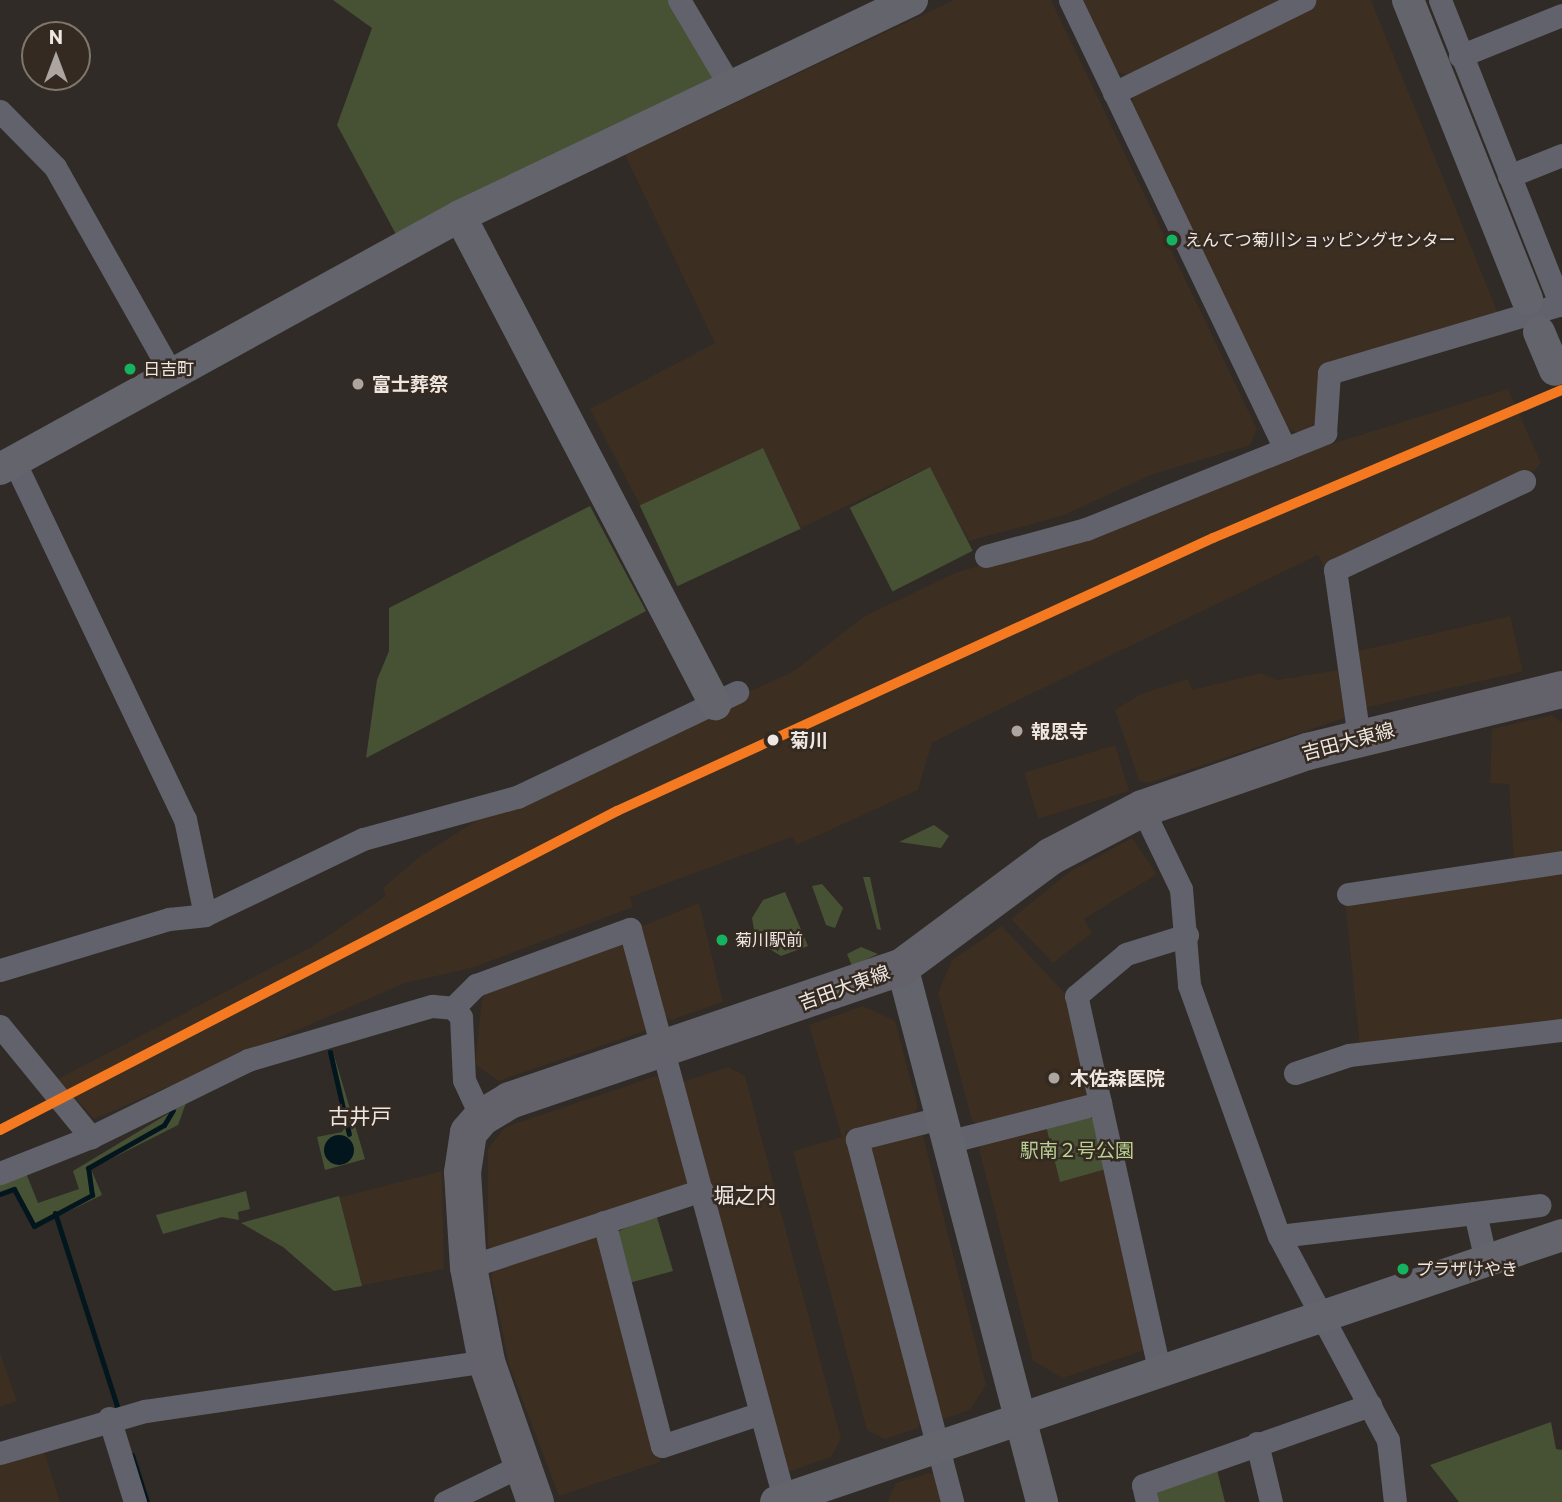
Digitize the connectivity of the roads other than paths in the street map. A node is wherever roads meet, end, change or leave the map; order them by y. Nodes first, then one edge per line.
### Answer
1 (679, 0) edge
2 (912, 0) edge
3 (1070, 0) edge
4 (1304, 0) edge
5 (1408, 0) edge
6 (1440, 0) edge
7 (1562, 15) edge
8 (1460, 56) junction
9 (730, 86) junction
10 (1114, 93) junction
11 (0, 111) edge
12 (1562, 155) edge
13 (1509, 176) junction
14 (460, 216) junction
15 (1554, 266) edge
16 (1527, 299) dead end
17 (1561, 305) edge
18 (1539, 332) dead end
19 (1555, 370) dead end
20 (170, 371) junction
21 (1285, 449) junction
22 (6, 464) edge
23 (1524, 481) dead end
24 (986, 556) dead end
25 (1562, 688) edge
26 (726, 698) joint
27 (1359, 738) junction
28 (1142, 808) junction
29 (1562, 862) edge
30 (1348, 894) dead end
31 (205, 915) junction
32 (1186, 935) junction
33 (902, 966) junction
34 (0, 970) edge
35 (453, 1008) junction
36 (0, 1026) edge
37 (1562, 1030) edge
38 (664, 1049) junction
39 (1295, 1073) dead end
40 (1100, 1103) junction
41 (481, 1117) junction
42 (948, 1129) junction
43 (91, 1137) junction
44 (0, 1173) edge
45 (702, 1190) junction
46 (1540, 1205) dead end
47 (1475, 1213) junction
48 (604, 1222) junction
49 (1562, 1235) edge
50 (1279, 1236) junction
51 (1486, 1261) junction
52 (468, 1267) junction
53 (1317, 1315) junction
54 (486, 1362) junction
55 (1159, 1369) junction
56 (1370, 1405) junction
57 (761, 1413) junction
58 (116, 1416) junction
59 (1021, 1417) junction
60 (1256, 1443) junction
61 (937, 1445) junction
62 (0, 1453) edge
63 (520, 1466) junction
64 (782, 1501) edge
65 (135, 1502) edge
66 (445, 1502) edge
67 (535, 1502) edge
68 (952, 1502) edge
69 (1042, 1502) edge
70 (1147, 1502) edge
71 (1271, 1502) edge
72 (1395, 1502) edge

1 - 9 street
2 - 9 street
3 - 10 street
4 - 10 street
5 - 16 street
6 - 8 street
7 - 8 street
8 - 13 street
9 - 14 street
10 - 21 street
11 - 20 street
12 - 13 street
13 - 15 street
14 - 20 street
14 - 26 street
15 - 17 street
17 - 21 street
18 - 19 street
20 - 22 street
21 - 24 street
22 - 31 street
23 - 27 street
25 - 27 main road, 吉田大東線
26 - 31 street
27 - 28 main road, 吉田大東線
28 - 32 street
28 - 33 main road, 吉田大東線
29 - 30 street
31 - 34 street
32 - 40 street
32 - 50 street
33 - 38 main road, 吉田大東線
33 - 42 street
35 - 38 street
35 - 41 street
35 - 43 street
36 - 43 street
37 - 39 street
38 - 41 main road, 吉田大東線
38 - 45 street
40 - 42 street
40 - 55 street
41 - 52 main road
42 - 59 street
42 - 61 street
43 - 44 street
45 - 48 street
45 - 57 street
46 - 47 street
47 - 50 street
47 - 51 street
48 - 52 street
48 - 57 street
49 - 51 street
50 - 53 street
51 - 53 street
52 - 54 main road
53 - 55 street
53 - 56 street
54 - 58 street
54 - 63 main road
55 - 59 street
56 - 60 street
56 - 72 street
57 - 64 street
58 - 62 street
58 - 65 street
59 - 61 street
59 - 69 street
60 - 70 street
60 - 71 street
61 - 64 street
61 - 68 street
63 - 66 street
63 - 67 main road

